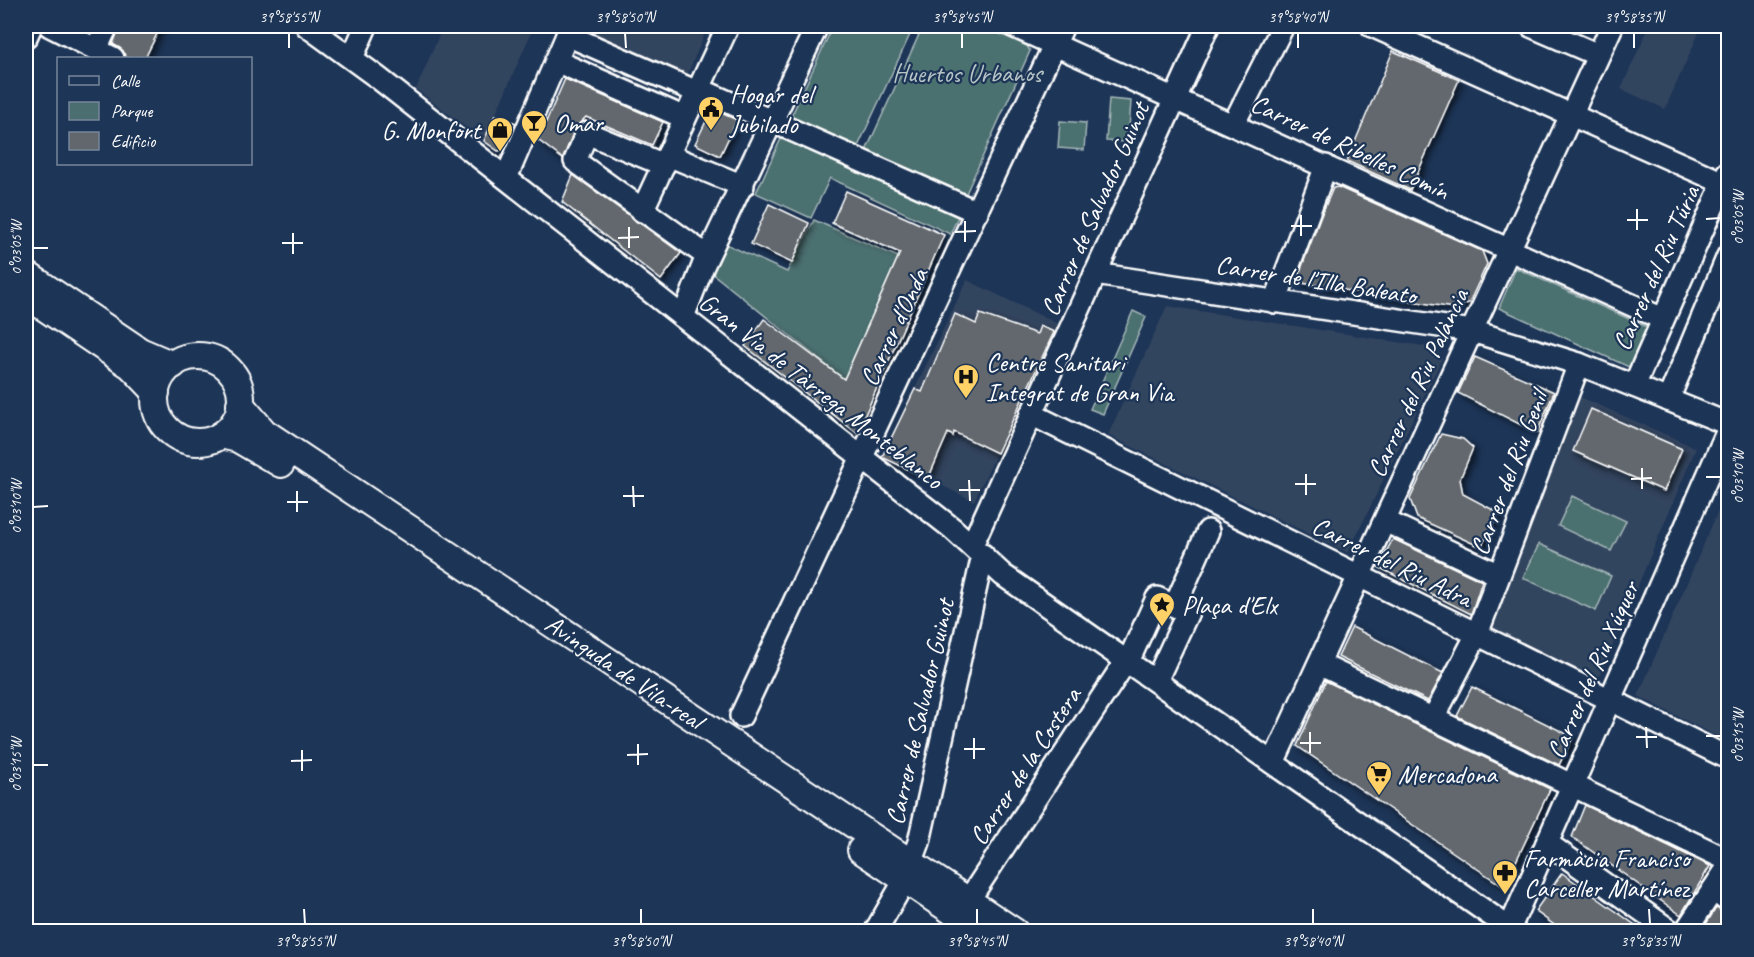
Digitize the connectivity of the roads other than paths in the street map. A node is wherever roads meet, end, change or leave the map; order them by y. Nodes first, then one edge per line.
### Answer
1 (31, 26) edge
2 (50, 26) edge
3 (108, 26) edge
4 (307, 26) edge
5 (366, 26) edge
6 (728, 26) edge
7 (817, 26) edge
8 (1013, 26) edge
9 (1208, 26) edge
10 (1283, 26) edge
11 (1372, 26) edge
12 (1531, 26) edge
13 (1612, 26) edge
14 (569, 30) edge
15 (1059, 35) edge
16 (26, 37) edge
17 (106, 52) edge
18 (1598, 55) junction
19 (352, 58) junction
20 (556, 61) junction
21 (698, 91) junction
22 (1176, 97) junction
23 (1571, 114) junction
24 (685, 118) junction
25 (772, 123) junction
26 (1234, 123) junction
27 (666, 160) junction
28 (1326, 165) junction
29 (506, 178) junction
30 (1727, 180) edge
31 (743, 186) junction
32 (642, 211) junction
33 (977, 212) junction
34 (1510, 249) junction
35 (707, 256) junction
36 (1728, 256) edge
37 (26, 274) edge
38 (1095, 274) junction
39 (26, 295) edge
40 (1275, 302) junction
41 (683, 317) junction
42 (1664, 319) junction
43 (1472, 331) junction
44 (1579, 364) junction
45 (172, 365) junction
46 (1634, 386) junction
47 (156, 392) junction
48 (1668, 400) junction
49 (240, 404) junction
50 (1031, 414) junction
51 (1728, 424) edge
52 (1728, 430) edge
53 (221, 435) junction
54 (863, 458) junction
55 (1385, 521) junction
56 (1208, 531) dead end
57 (977, 550) junction
58 (1499, 575) junction
59 (1360, 576) junction
60 (1175, 606) junction
61 (1477, 634) junction
62 (1127, 661) junction
63 (1319, 664) junction
64 (1156, 681) junction
65 (1610, 699) junction
66 (741, 716) dead end
67 (1433, 719) junction
68 (1728, 758) edge
69 (1273, 763) junction
70 (1572, 786) junction
71 (1547, 843) junction
72 (1728, 860) edge
73 (1728, 867) edge
74 (908, 871) junction
75 (1721, 895) edge
76 (968, 900) junction
77 (1511, 930) edge
78 (875, 932) edge
79 (983, 932) edge
80 (1015, 932) edge
81 (1672, 932) edge
82 (1685, 932) edge

1 - 16 street
2 - 17 street
3 - 17 street
4 - 19 street, Gran Via de Tàrrega Monteblanco
5 - 19 street
6 - 21 street
7 - 25 street
8 - 15 street, Carrer de Ribelles Comín
9 - 22 street, Carrer de Salvador Guinot
10 - 26 street
11 - 23 street
12 - 18 street
13 - 18 street, Carrer del Riu Palància
14 - 20 street
14 - 21 street
15 - 22 street, Carrer de Ribelles Comín
15 - 33 street, Carrer d'Onda
18 - 23 street, Carrer del Riu Palància
19 - 29 street, Gran Via de Tàrrega Monteblanco
20 - 24 street
20 - 29 street
21 - 24 street
21 - 25 street
22 - 26 street, Carrer de Ribelles Comín
22 - 38 street, Carrer de Salvador Guinot
23 - 30 street
23 - 34 street, Carrer del Riu Palància
24 - 27 street
25 - 31 street
25 - 33 street
26 - 28 street, Carrer de Ribelles Comín
27 - 31 street
27 - 32 street
27 - 32 street
28 - 34 street, Carrer de Ribelles Comín
28 - 40 street
29 - 41 street, Gran Via de Tàrrega Monteblanco
30 - 42 street, Carrer del Riu Túria
31 - 35 street
32 - 35 street
33 - 54 street, Carrer d'Onda
34 - 42 street, Carrer de Ribelles Comín
34 - 43 street, Carrer del Riu Palància
35 - 41 street
36 - 48 street
37 - 45 main road
38 - 40 street, Carrer de l'Illa Baleato
38 - 50 street, Carrer de Salvador Guinot
39 - 47 main road
40 - 43 street, Carrer de l'Illa Baleato
41 - 54 street, Gran Via de Tàrrega Monteblanco
42 - 46 street, Carrer del Riu Túria
43 - 44 street, Carrer de l'Illa Baleato
43 - 55 street, Carrer del Riu Palància
44 - 46 street, Carrer de l'Illa Baleato
44 - 58 street, Carrer del Riu Genil
45 - 47 main road
45 - 49 main road
46 - 48 street, Carrer de l'Illa Baleato
47 - 53 main road
48 - 51 street, Carrer de l'Illa Baleato
49 - 53 main road
49 - 74 main road, Avinguda de Vila-real
50 - 57 street, Carrer de Salvador Guinot
50 - 59 street, Carrer del Riu Adra
52 - 65 street, Carrer del Riu Xúquer
53 - 74 main road, Avinguda de Vila-real
54 - 57 street, Gran Via de Tàrrega Monteblanco
54 - 66 street, Carrer d'Onda
55 - 58 street
55 - 59 street, Carrer del Riu Palància
56 - 60 street
57 - 62 street, Gran Via de Tàrrega Monteblanco
57 - 74 street, Carrer de Salvador Guinot
58 - 61 street, Carrer del Riu Genil
59 - 61 street, Carrer del Riu Adra
59 - 63 street, Carrer del Riu Palància
60 - 62 street
60 - 64 street
61 - 65 street, Carrer del Riu Adra
61 - 67 street, Carrer del Riu Genil
62 - 64 street, Gran Via de Tàrrega Monteblanco
62 - 76 street, Carrer de la Costera
63 - 67 street
63 - 69 street, Carrer del Riu Palància
64 - 69 street, Gran Via de Tàrrega Monteblanco
65 - 68 street, Carrer del Riu Adra
65 - 70 street, Carrer del Riu Xúquer
67 - 70 street
69 - 77 street, Gran Via de Tàrrega Monteblanco
70 - 71 street, Carrer del Riu Xúquer
70 - 72 street
71 - 77 street, Carrer del Riu Xúquer
71 - 81 street
73 - 75 street
74 - 76 main road, Avinguda de Vila-real
74 - 78 street, Carrer de Salvador Guinot
74 - 79 main road, Avinguda de Vila-real
75 - 82 street
76 - 80 main road, Avinguda de Vila-real

